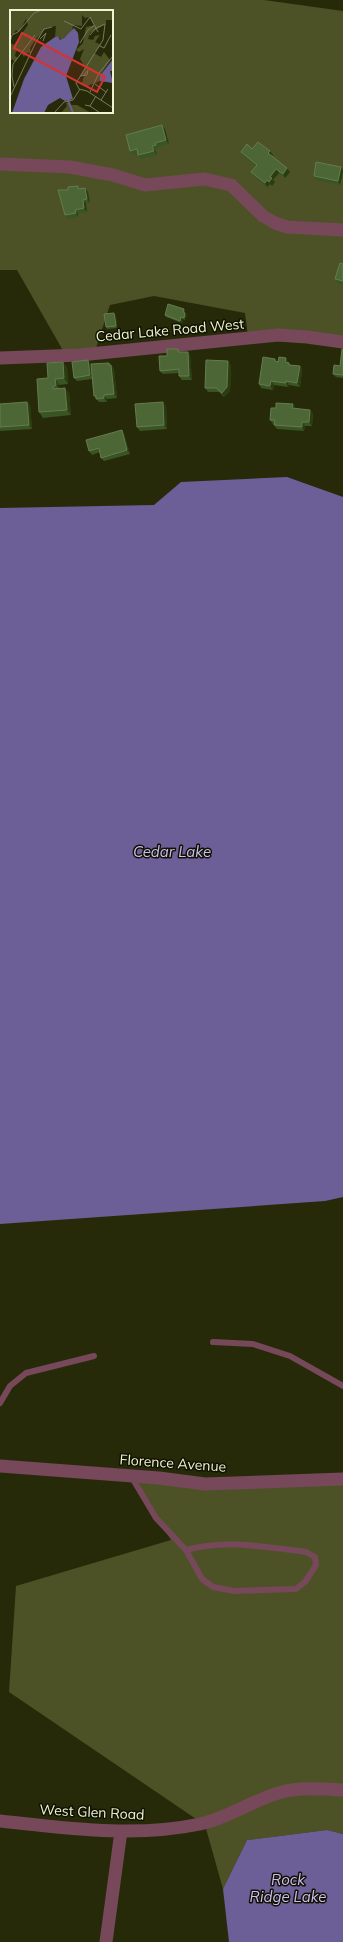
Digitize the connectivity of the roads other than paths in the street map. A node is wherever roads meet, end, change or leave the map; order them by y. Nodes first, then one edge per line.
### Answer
1 (0, 164) edge
2 (343, 230) edge
3 (343, 342) edge
4 (0, 358) edge
5 (213, 1342) dead end
6 (94, 1356) dead end
7 (343, 1386) edge
8 (0, 1403) edge
9 (0, 1466) edge
10 (131, 1476) junction
11 (343, 1479) edge
12 (186, 1550) junction
13 (343, 1790) edge
14 (0, 1821) edge
15 (121, 1831) junction
16 (106, 1942) edge

1 - 2 street
3 - 4 street, Cedar Lake Road West
5 - 7 lane
6 - 8 lane
9 - 10 street, Florence Avenue
10 - 11 street, Florence Avenue
10 - 12 lane
12 - 12 lane
13 - 15 street, West Glen Road
14 - 15 street, West Glen Road
15 - 16 street

